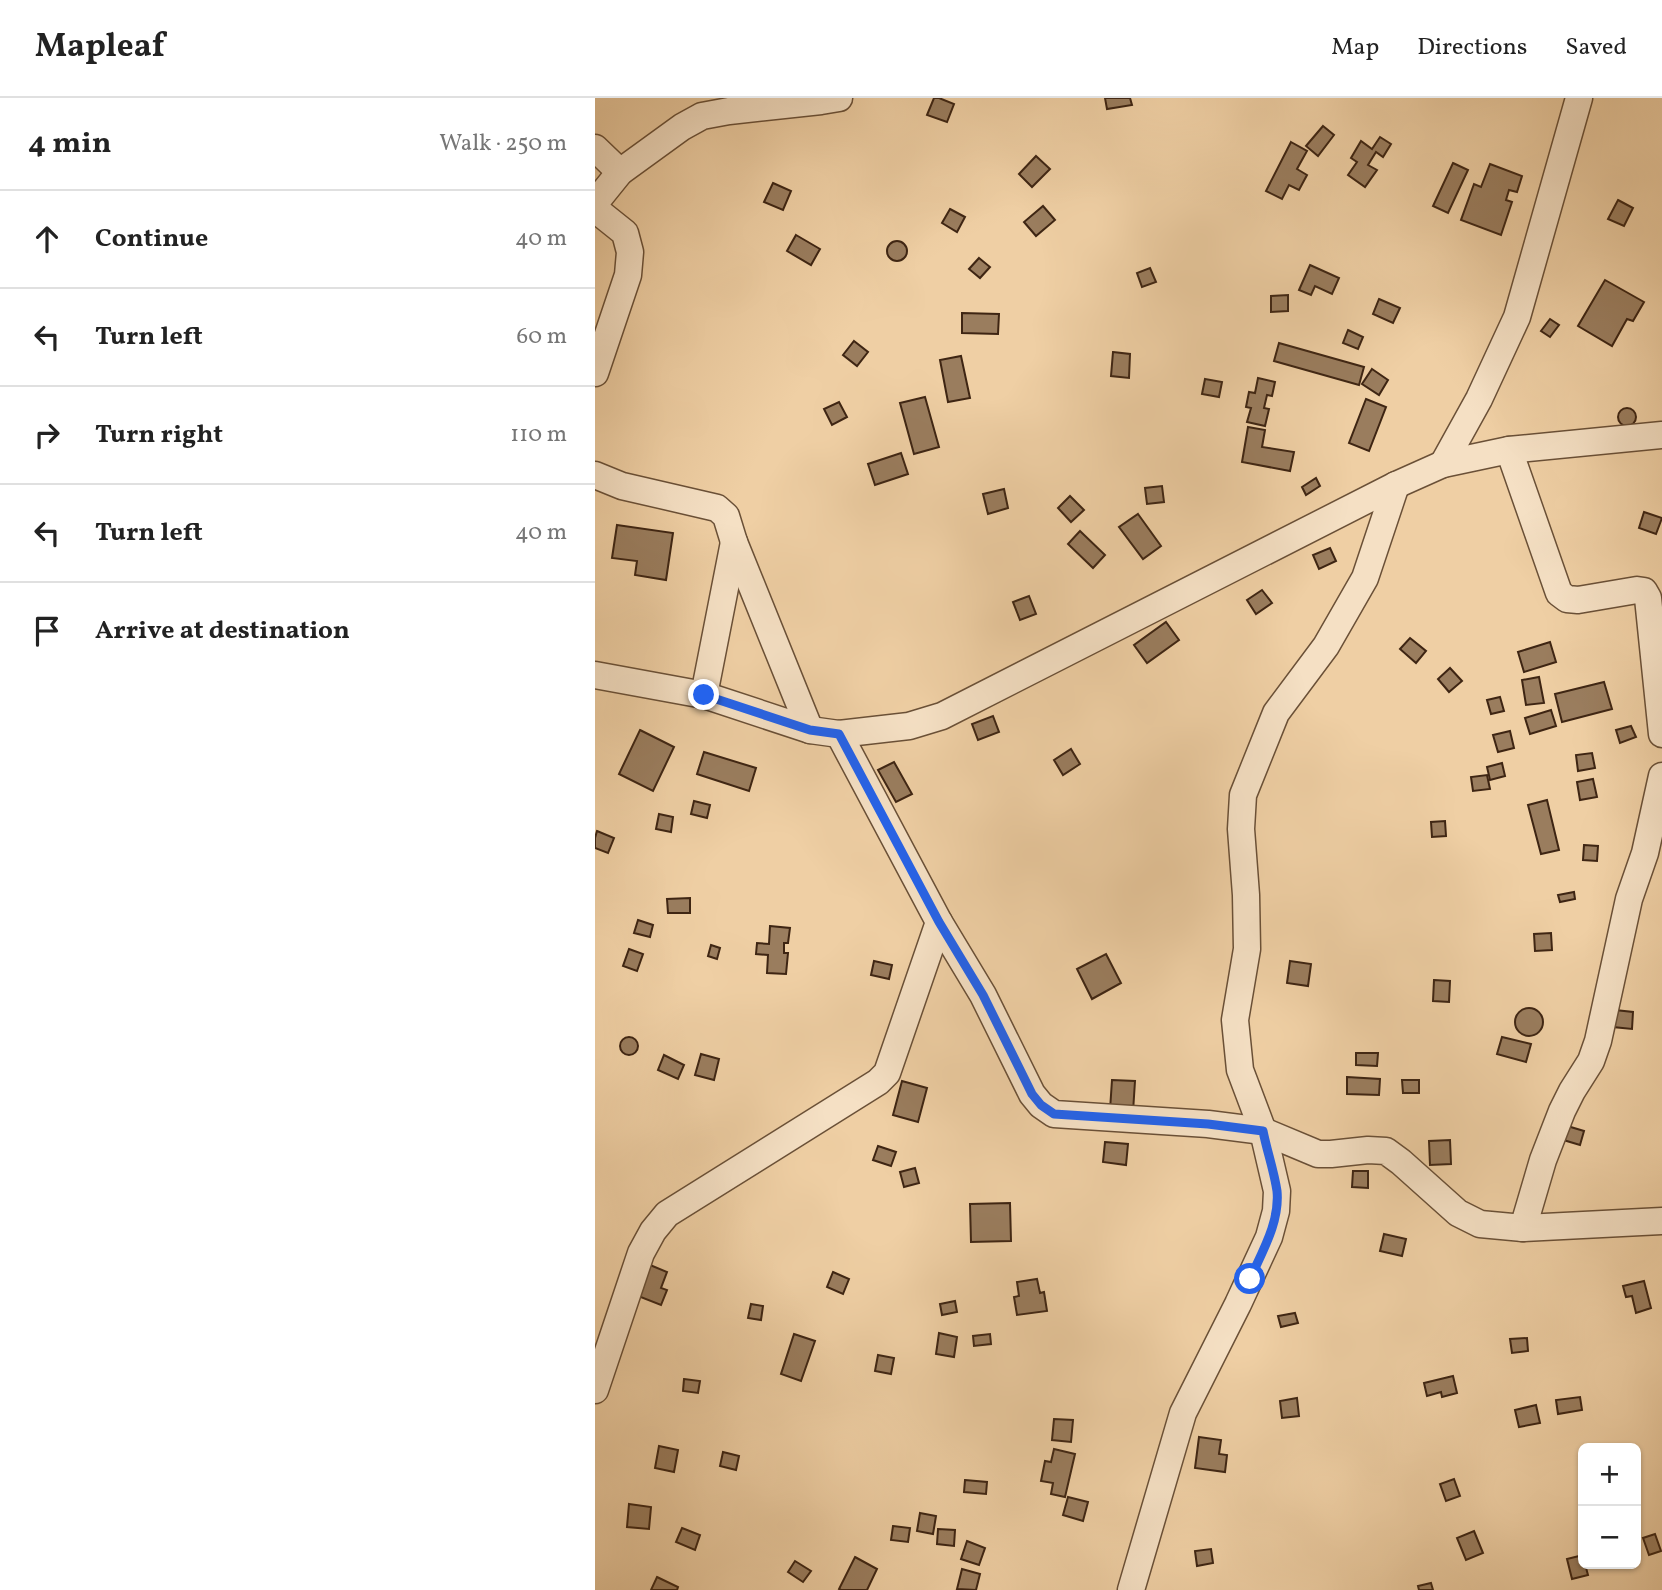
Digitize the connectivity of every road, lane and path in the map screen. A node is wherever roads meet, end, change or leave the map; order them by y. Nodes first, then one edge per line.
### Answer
1 (839, 98) edge
2 (1579, 98) edge
3 (595, 148) edge
4 (620, 172) junction
5 (595, 203) edge
6 (595, 209) edge
7 (595, 373) edge
8 (1662, 435) edge
9 (1509, 450) junction
10 (1443, 464) junction
11 (595, 475) edge
12 (1396, 485) junction
13 (734, 542) junction
14 (595, 675) edge
15 (704, 695) junction
16 (810, 730) junction
17 (1662, 733) edge
18 (839, 734) junction
19 (1662, 776) edge
20 (939, 922) junction
21 (1263, 1131) junction
22 (1662, 1221) edge
23 (1523, 1228) junction
24 (595, 1390) edge
25 (1131, 1590) edge

1 - 4 street
2 - 10 street
3 - 4 street
4 - 5 street
6 - 7 street
8 - 9 street
9 - 10 street
9 - 17 street
10 - 12 street
11 - 13 street
12 - 18 street
12 - 21 street
13 - 15 street
13 - 16 street
14 - 15 street
15 - 16 street
16 - 18 street
18 - 20 street
19 - 23 street
20 - 21 street
20 - 24 street
21 - 23 street
21 - 25 street
22 - 23 street

